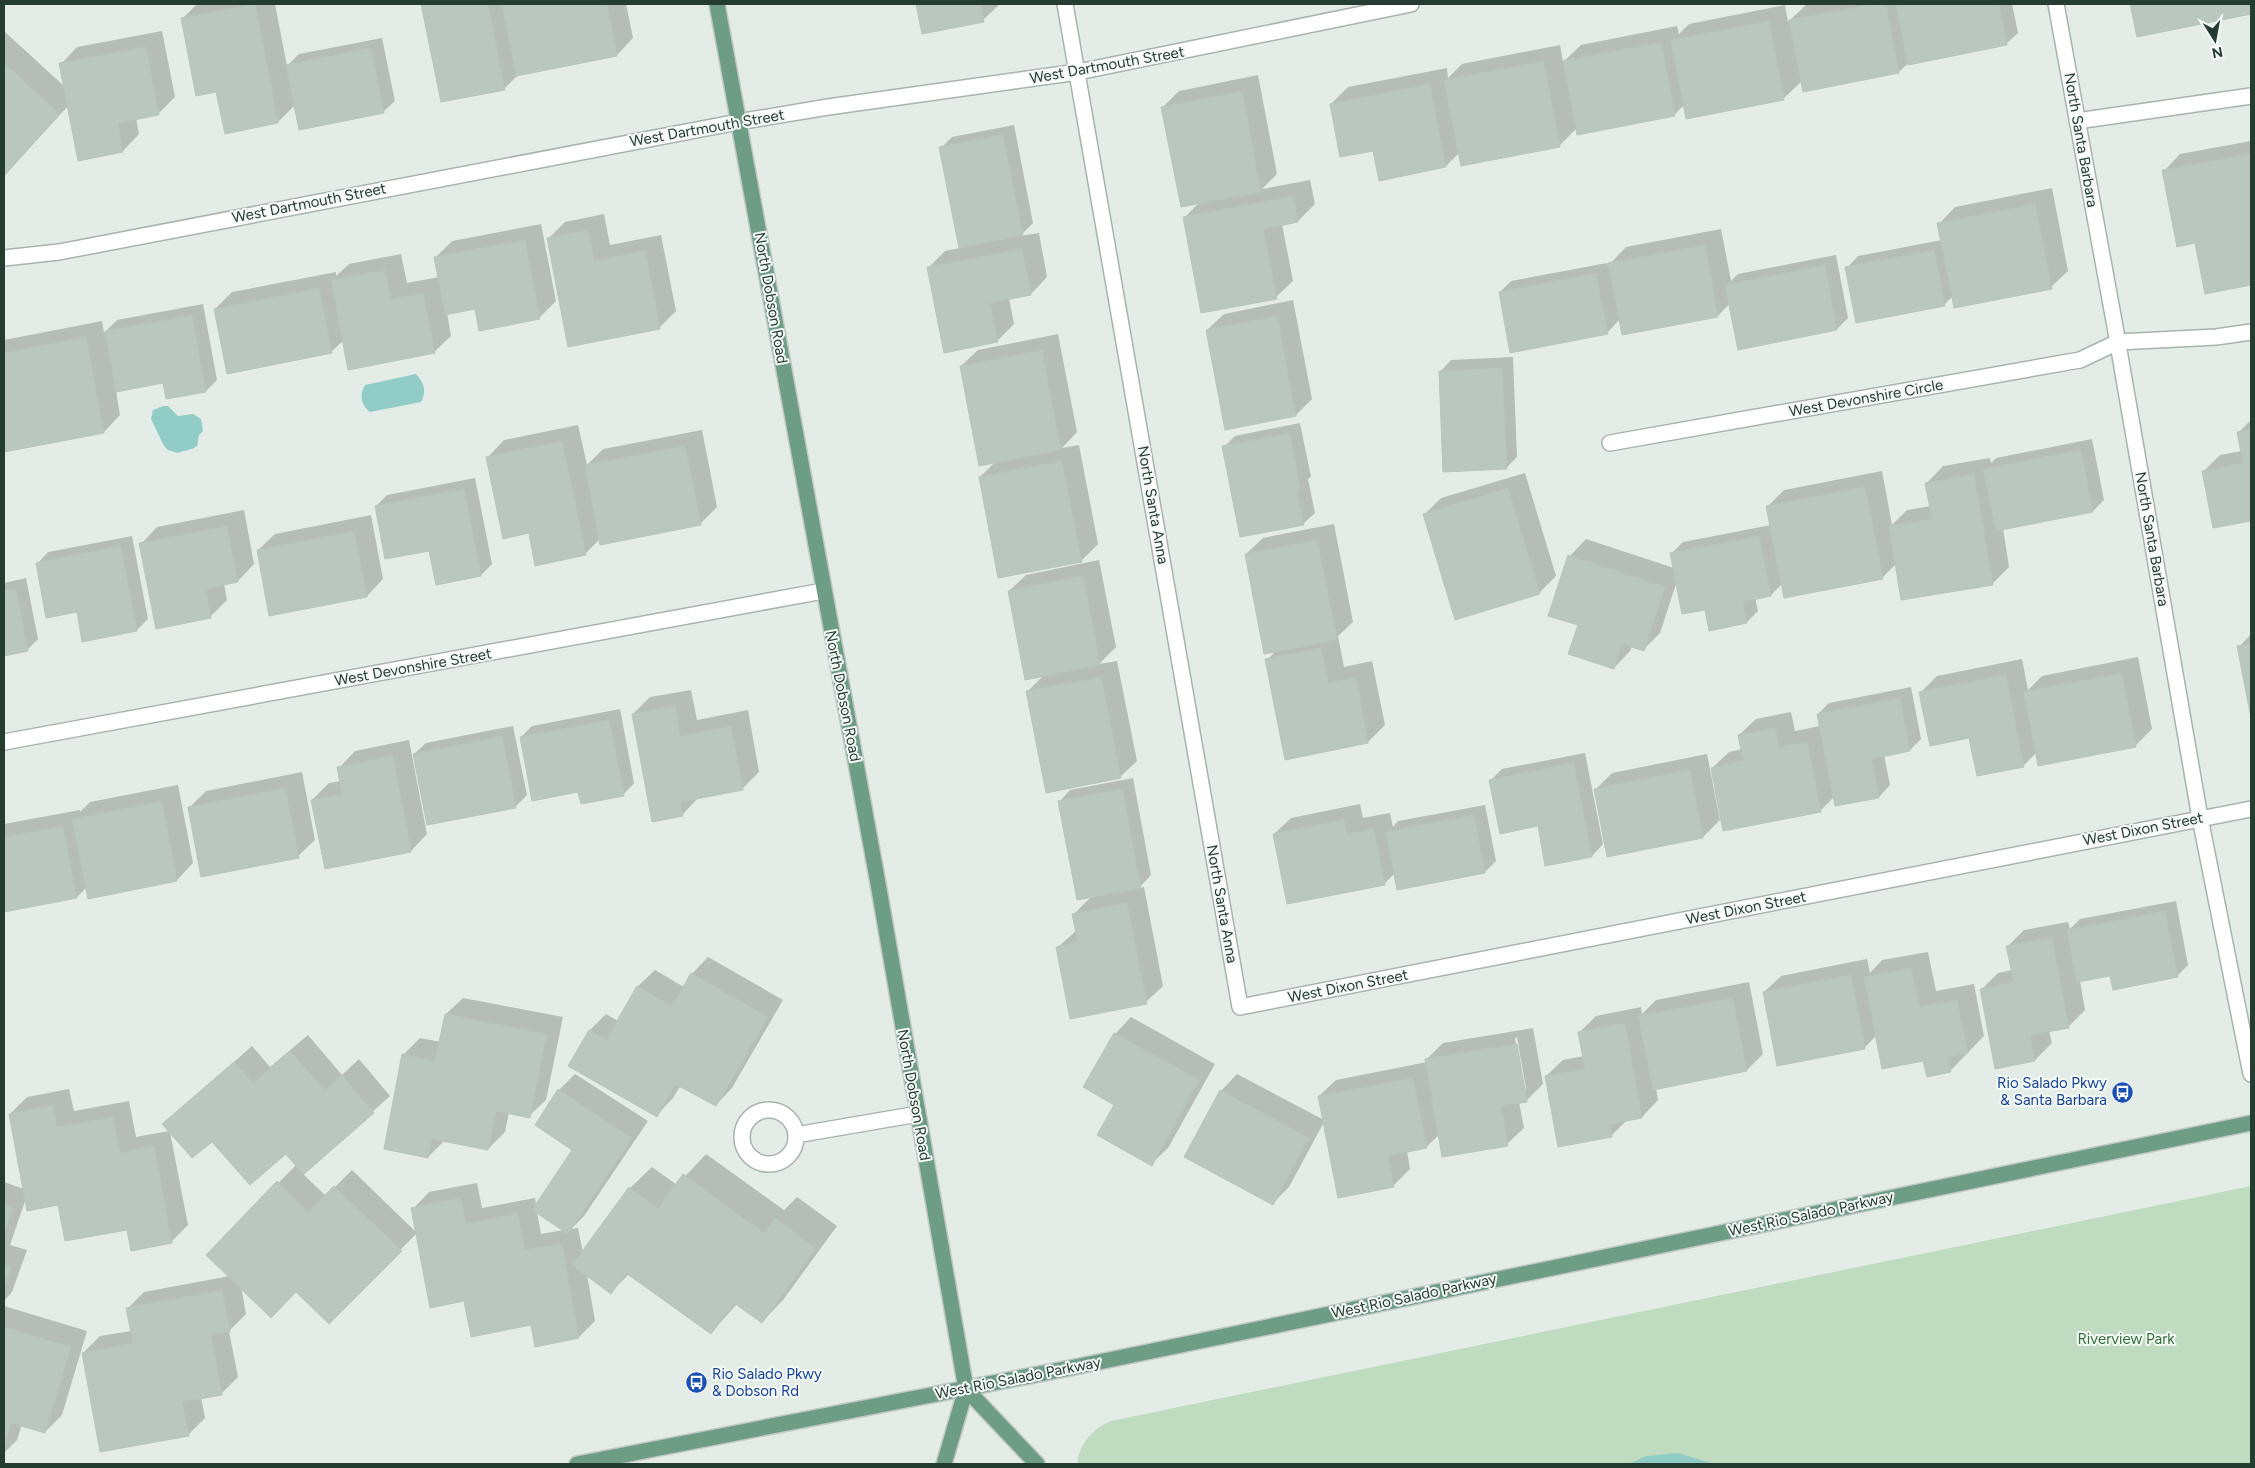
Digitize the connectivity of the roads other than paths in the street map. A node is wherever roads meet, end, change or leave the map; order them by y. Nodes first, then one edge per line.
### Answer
1 (717, 4) edge
2 (1065, 4) edge
3 (1412, 4) edge
4 (2056, 4) edge
5 (1078, 72) junction
6 (2251, 96) edge
7 (2077, 121) junction
8 (738, 122) junction
9 (4, 258) edge
10 (2251, 332) edge
11 (2118, 342) junction
12 (1610, 443) dead end
13 (823, 592) junction
14 (4, 742) edge
15 (2251, 809) edge
16 (2200, 818) junction
17 (1240, 1007) joint
18 (2251, 1074) edge
19 (918, 1114) junction
20 (2251, 1123) edge
21 (796, 1135) dead end
22 (966, 1389) junction
23 (577, 1464) edge
24 (944, 1464) edge
25 (1037, 1464) edge

1 - 8 main road, North Dobson Road
2 - 5 street, North Santa Anna
3 - 5 street, West Dartmouth Street
4 - 7 street, North Santa Barbara
5 - 8 street, West Dartmouth Street
5 - 17 street, North Santa Anna
6 - 7 street
7 - 11 street, North Santa Barbara
8 - 9 street, West Dartmouth Street
8 - 13 main road, North Dobson Road
10 - 11 street
11 - 12 street, West Devonshire Circle
11 - 16 street, North Santa Barbara
13 - 14 street, West Devonshire Street
13 - 19 main road, North Dobson Road
15 - 16 street, West Dixon Street
16 - 17 street, West Dixon Street
16 - 18 street, North Santa Barbara
19 - 21 street
19 - 22 main road, North Dobson Road
20 - 22 main road, West Rio Salado Parkway
22 - 23 main road, West Rio Salado Parkway
22 - 24 main road, North Dobson Road
22 - 25 main road

